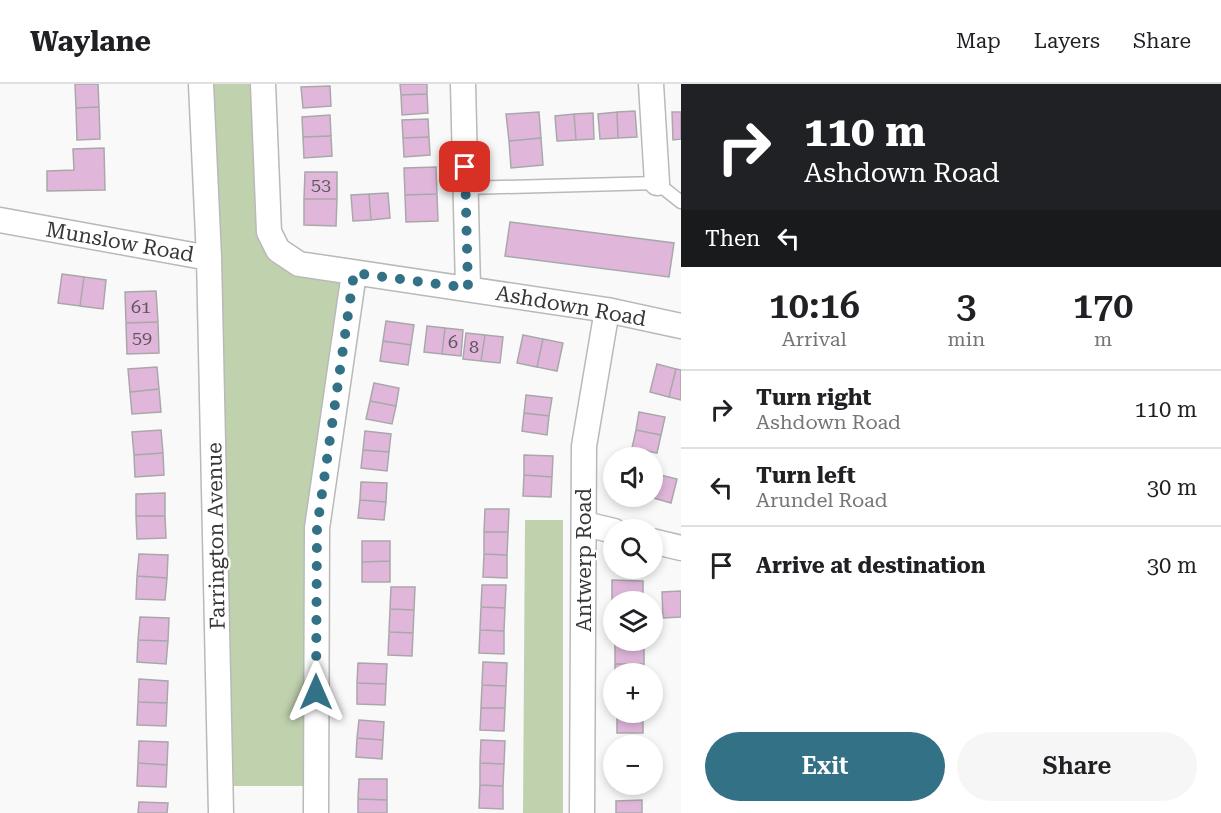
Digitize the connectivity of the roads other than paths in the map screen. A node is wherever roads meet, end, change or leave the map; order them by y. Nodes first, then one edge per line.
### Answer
1 (201, 84) edge
2 (263, 84) edge
3 (463, 84) edge
4 (651, 84) edge
5 (657, 183) junction
6 (465, 188) junction
7 (681, 202) edge
8 (0, 220) edge
9 (209, 258) junction
10 (354, 273) junction
11 (468, 288) junction
12 (607, 310) junction
13 (681, 326) edge
14 (585, 524) junction
15 (603, 528) edge
16 (663, 544) edge
17 (681, 548) edge
18 (221, 813) edge
19 (316, 813) edge
20 (582, 813) edge

1 - 9 street, Munslow Road
2 - 10 street, Ashdown Road
3 - 6 street
4 - 5 street
5 - 6 lane
5 - 7 lane
6 - 11 street
8 - 9 street, Munslow Road
9 - 18 street, Farrington Avenue
10 - 11 street, Ashdown Road
10 - 19 street
11 - 12 street, Ashdown Road
12 - 13 street, Ashdown Road
12 - 14 street, Antwerp Road
14 - 15 street
14 - 20 street, Antwerp Road
16 - 17 street

